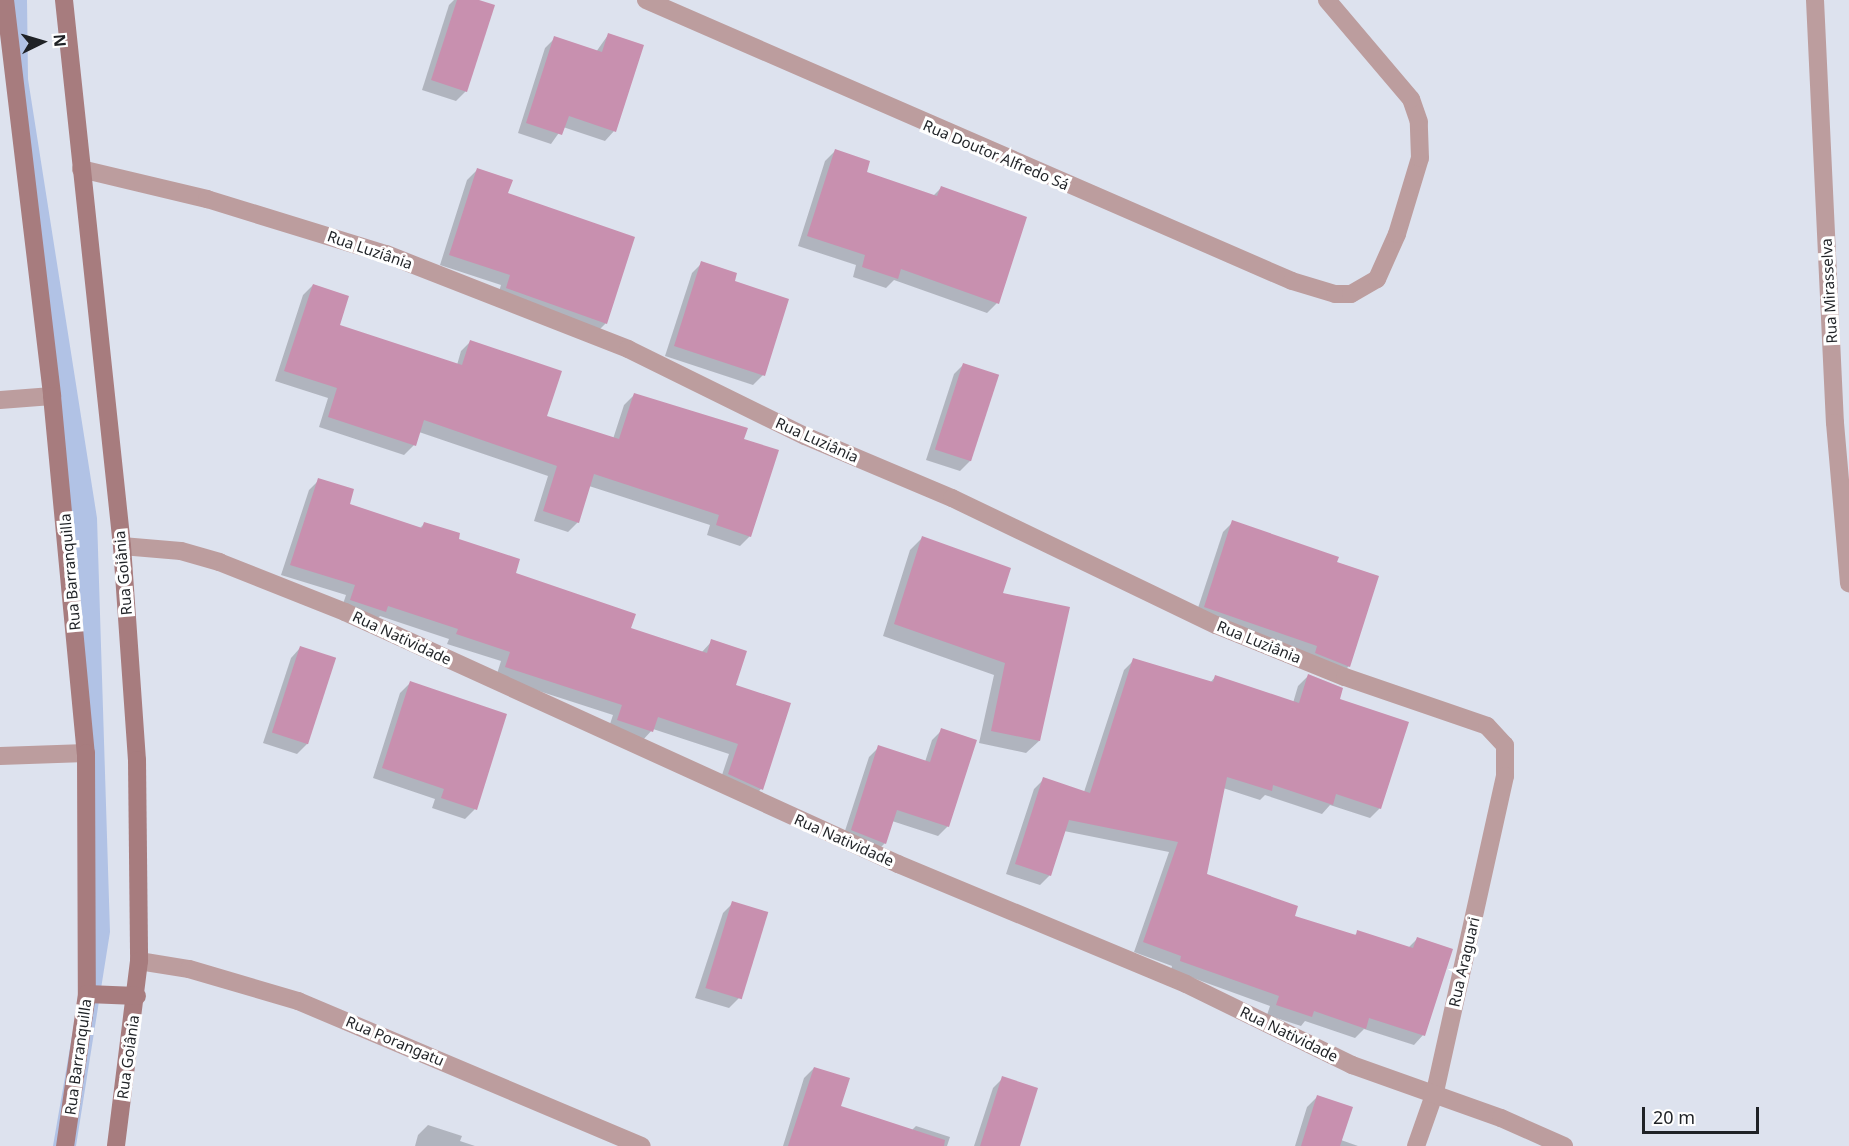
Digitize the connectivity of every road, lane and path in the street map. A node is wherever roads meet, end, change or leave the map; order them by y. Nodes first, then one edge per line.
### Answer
1 (5, 0) edge
2 (64, 0) edge
3 (646, 0) edge
4 (1327, 0) edge
5 (1815, 0) edge
6 (4, 45) edge
7 (81, 169) junction
8 (52, 396) junction
9 (0, 400) edge
10 (122, 546) junction
11 (1849, 582) edge
12 (86, 753) junction
13 (0, 756) edge
14 (1506, 776) joint
15 (140, 961) junction
16 (87, 994) junction
17 (137, 996) junction
18 (1434, 1095) junction
19 (65, 1146) edge
20 (116, 1146) edge
21 (642, 1146) edge
22 (1416, 1146) edge
23 (1564, 1146) edge

1 - 6 street, Rua Barranquilla
2 - 7 street, Rua Goiânia
3 - 4 street, Rua Doutor Alfredo Sá
5 - 11 street, Rua Mirasselva
6 - 8 street, Rua Barranquilla
7 - 10 street, Rua Goiânia
7 - 14 street, Rua Luziânia
8 - 9 street
8 - 12 street, Rua Barranquilla
10 - 15 street, Rua Goiânia
10 - 18 street, Rua Natividade
12 - 13 street
12 - 16 street, Rua Barranquilla
14 - 18 street, Rua Araguari
15 - 17 street, Rua Goiânia
15 - 21 street, Rua Porangatu
16 - 17 street
16 - 19 street, Rua Barranquilla
17 - 20 street, Rua Goiânia
18 - 22 street, Rua Araguari
18 - 23 street, Rua Natividade

